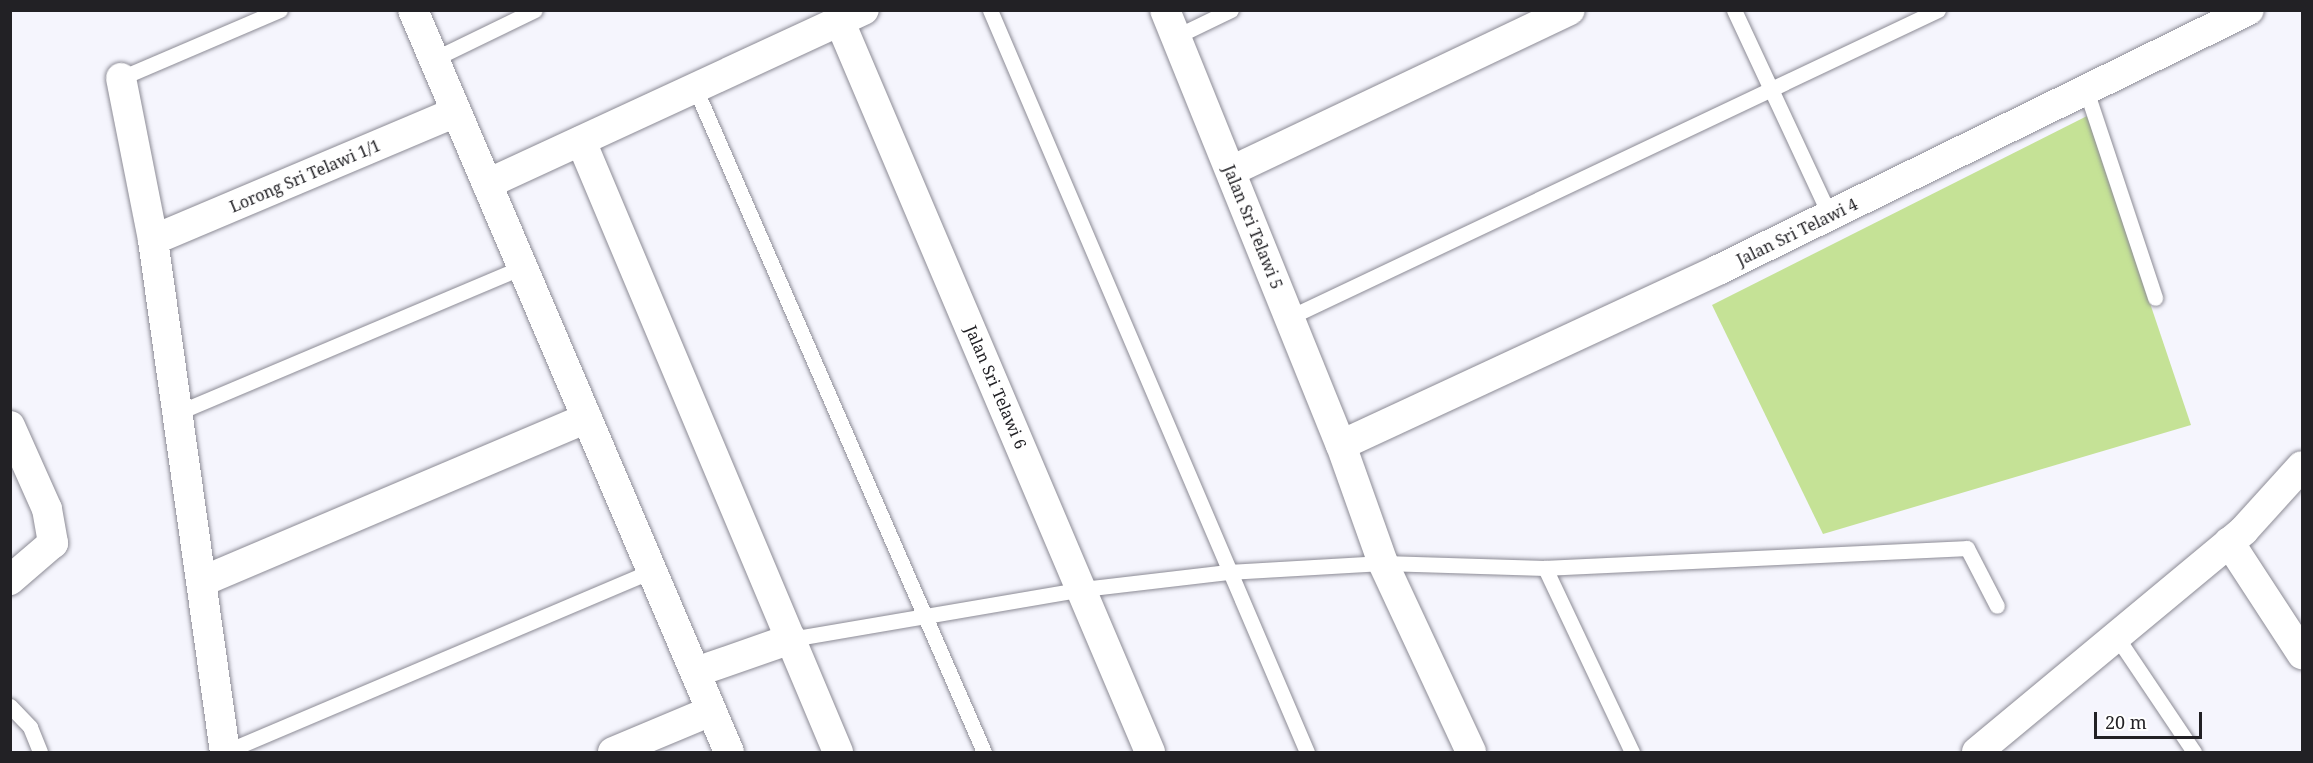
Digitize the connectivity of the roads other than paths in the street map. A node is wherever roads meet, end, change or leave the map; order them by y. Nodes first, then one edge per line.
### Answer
1 (280, 10) edge
2 (413, 10) edge
3 (535, 10) edge
4 (990, 10) edge
5 (1231, 10) edge
6 (1570, 10) edge
7 (1734, 10) edge
8 (1938, 10) edge
9 (2249, 10) edge
10 (852, 16) edge
11 (1170, 24) edge
12 (434, 59) junction
13 (121, 78) joint
14 (695, 88) junction
15 (1773, 89) junction
16 (2086, 90) junction
17 (456, 112) junction
18 (581, 141) junction
19 (1230, 171) junction
20 (487, 184) junction
21 (1830, 216) junction
22 (153, 240) junction
23 (522, 267) junction
24 (2155, 298) dead end
25 (1290, 317) junction
26 (177, 413) junction
27 (587, 418) junction
28 (10, 426) edge
29 (1341, 445) junction
30 (2302, 466) edge
31 (2229, 542) junction
32 (1383, 563) junction
33 (1545, 568) junction
34 (651, 571) junction
35 (1228, 572) junction
36 (10, 580) edge
37 (203, 581) junction
38 (1083, 589) junction
39 (1997, 606) dead end
40 (928, 618) junction
41 (2116, 636) junction
42 (791, 639) junction
43 (2302, 654) edge
44 (696, 672) junction
45 (10, 706) edge
46 (711, 711) junction
47 (1992, 748) edge
48 (225, 752) edge
49 (40, 753) edge
50 (614, 753) edge
51 (729, 753) edge
52 (838, 753) edge
53 (984, 753) edge
54 (1150, 753) edge
55 (1307, 753) edge
56 (1471, 753) edge
57 (1632, 753) edge
58 (2194, 753) edge

1 - 13 lane
2 - 12 street
3 - 12 lane
4 - 35 lane
5 - 11 lane
6 - 19 street
7 - 15 lane
8 - 15 lane
9 - 16 street, Jalan Sri Telawi 4
10 - 14 street
10 - 38 street, Jalan Sri Telawi 6
11 - 19 street, Jalan Sri Telawi 5
12 - 17 street
13 - 22 street
14 - 18 street
14 - 40 lane
15 - 21 lane
15 - 25 lane
16 - 21 street, Jalan Sri Telawi 4
16 - 24 lane
17 - 20 street
17 - 22 street, Lorong Sri Telawi 1/1
18 - 20 street
18 - 42 street
19 - 25 street, Jalan Sri Telawi 5
20 - 23 street
21 - 29 street, Jalan Sri Telawi 4
22 - 26 street
23 - 26 lane
23 - 27 street
25 - 29 street, Jalan Sri Telawi 5
26 - 37 street
27 - 34 street
27 - 37 street
28 - 36 street
29 - 32 street, Jalan Sri Telawi 5
30 - 31 street
31 - 41 street
31 - 43 street
32 - 33 lane
32 - 35 lane
32 - 56 street, Jalan Sri Telawi 5
33 - 39 lane
33 - 57 lane
34 - 44 street
34 - 48 lane
35 - 38 lane
35 - 55 lane
37 - 48 street
38 - 40 lane
38 - 54 street, Jalan Sri Telawi 6
40 - 42 lane
40 - 53 lane
41 - 47 street
41 - 58 lane
42 - 44 street
42 - 52 street
44 - 46 street
45 - 49 lane
46 - 50 street
46 - 51 street

